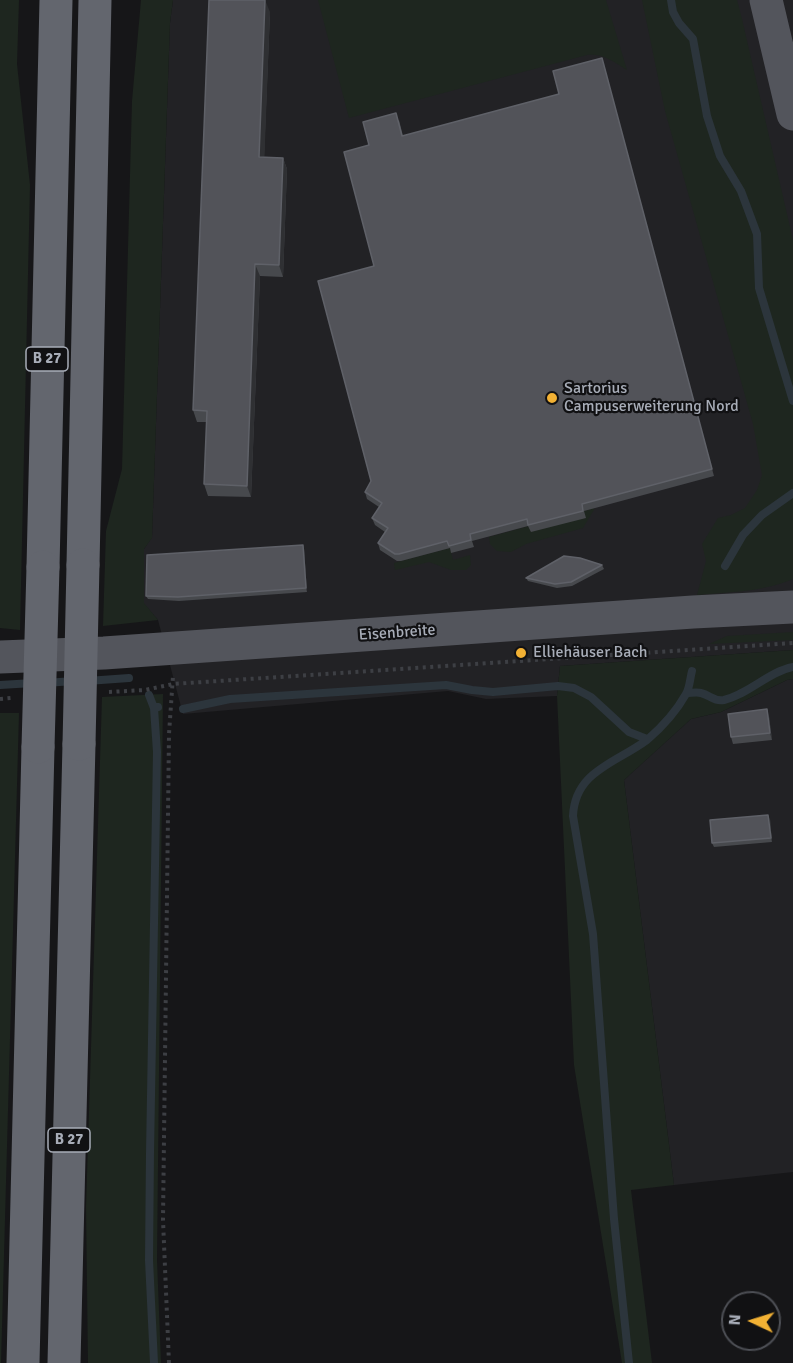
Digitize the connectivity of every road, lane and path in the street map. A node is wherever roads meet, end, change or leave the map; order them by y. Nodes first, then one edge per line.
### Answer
1 (56, 0) edge
2 (95, 0) edge
3 (114, 0) edge
4 (766, 0) edge
5 (93, 73) junction
6 (793, 114) edge
7 (792, 606) edge
8 (793, 643) edge
9 (0, 657) edge
10 (173, 684) junction
11 (105, 692) dead end
12 (12, 698) dead end
13 (0, 699) edge
14 (23, 1363) edge
15 (64, 1363) edge
16 (169, 1363) edge

1 - 14 highway, B 27, bridge
2 - 5 highway, B 27
3 - 5 highway
4 - 6 main road
5 - 15 highway, B 27, bridge
7 - 9 main road, Eisenbreite
8 - 10 path
10 - 11 path
10 - 16 path
12 - 13 path

